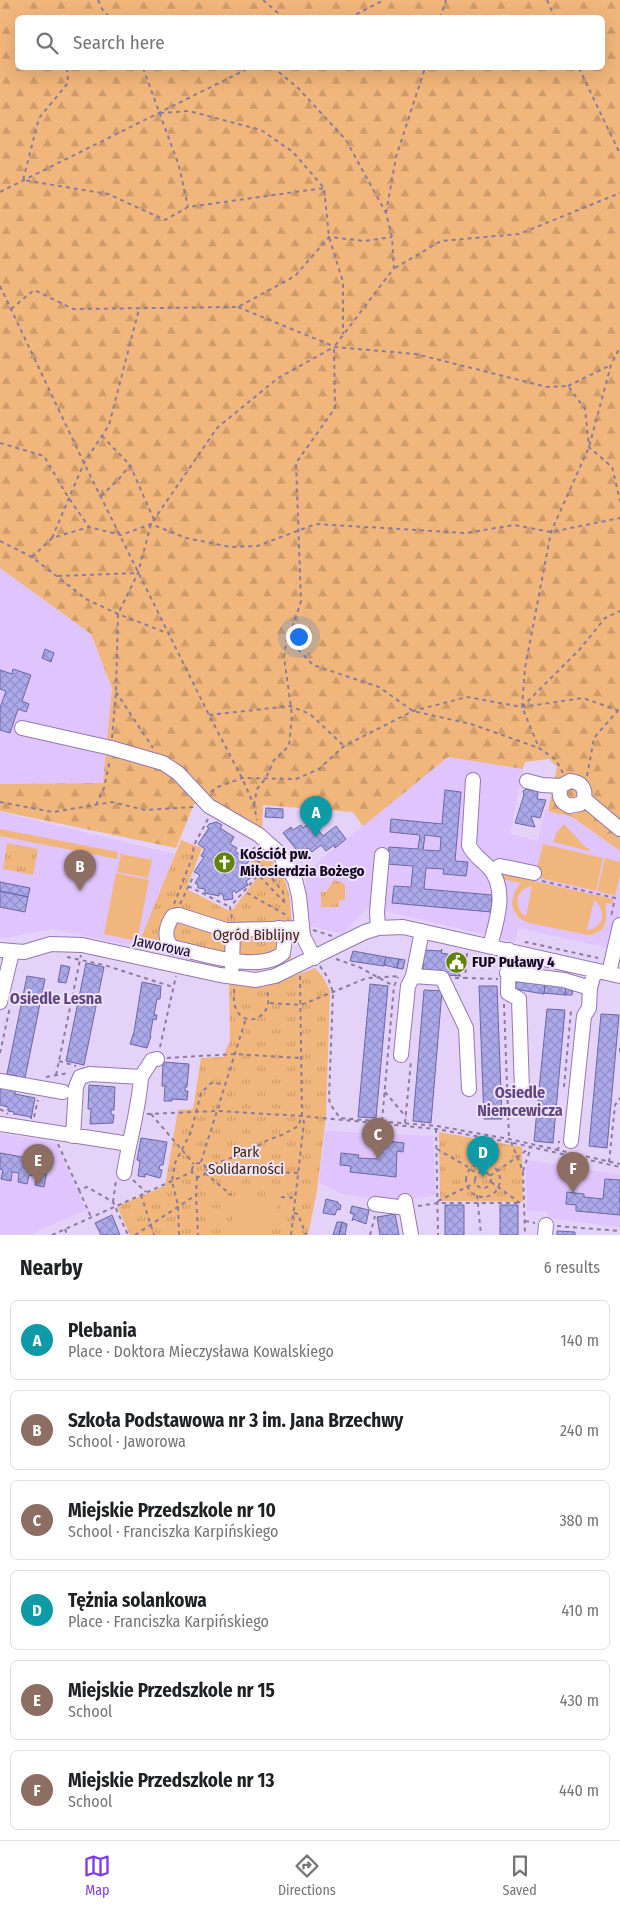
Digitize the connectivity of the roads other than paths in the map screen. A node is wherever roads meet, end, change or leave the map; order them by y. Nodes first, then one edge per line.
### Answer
1 (22, 728) dead end
2 (474, 780) dead end
3 (527, 781) dead end
4 (563, 784) junction
5 (584, 794) junction
6 (620, 829) edge
7 (382, 855) dead end
8 (492, 871) junction
9 (534, 873) road end
10 (615, 921) edge
11 (233, 928) junction
12 (279, 928) junction
13 (298, 928) junction
14 (378, 928) junction
15 (422, 930) junction
16 (490, 946) junction
17 (509, 950) junction
18 (6, 951) edge
19 (314, 958) junction
20 (233, 960) junction
21 (595, 970) junction
22 (615, 975) edge
23 (413, 976) junction
24 (505, 976) junction
25 (232, 980) junction
26 (590, 988) junction
27 (0, 1002) edge
28 (401, 1055) dead end
29 (157, 1059) road end
30 (141, 1077) junction
31 (0, 1081) edge
32 (469, 1089) dead end
33 (522, 1090) dead end
34 (63, 1092) dead end
35 (5, 1121) edge
36 (73, 1136) junction
37 (572, 1141) dead end
38 (129, 1144) junction
39 (124, 1173) road end
40 (382, 1205) road end
41 (411, 1235) edge

1 - 13 street
2 - 8 street
3 - 4 street
4 - 5 street
4 - 5 street
5 - 6 street
7 - 14 street
8 - 9 street
8 - 16 street
10 - 22 street
11 - 12 street
11 - 20 street
11 - 20 street
12 - 13 street
12 - 20 street
13 - 19 street
14 - 15 street, Jaworowa
14 - 19 street, Jaworowa
15 - 16 street, Jaworowa
15 - 23 street
16 - 17 street, Jaworowa
17 - 21 street, Jaworowa
17 - 24 street
18 - 25 street, Jaworowa
18 - 27 street
19 - 25 street, Jaworowa
20 - 25 street
21 - 22 street, Jaworowa
21 - 26 street
23 - 28 street
23 - 32 street
24 - 26 street
24 - 33 street
26 - 37 street
29 - 30 street
30 - 36 street
30 - 38 street
31 - 34 street
35 - 36 street
36 - 38 street
38 - 39 street
40 - 41 street

